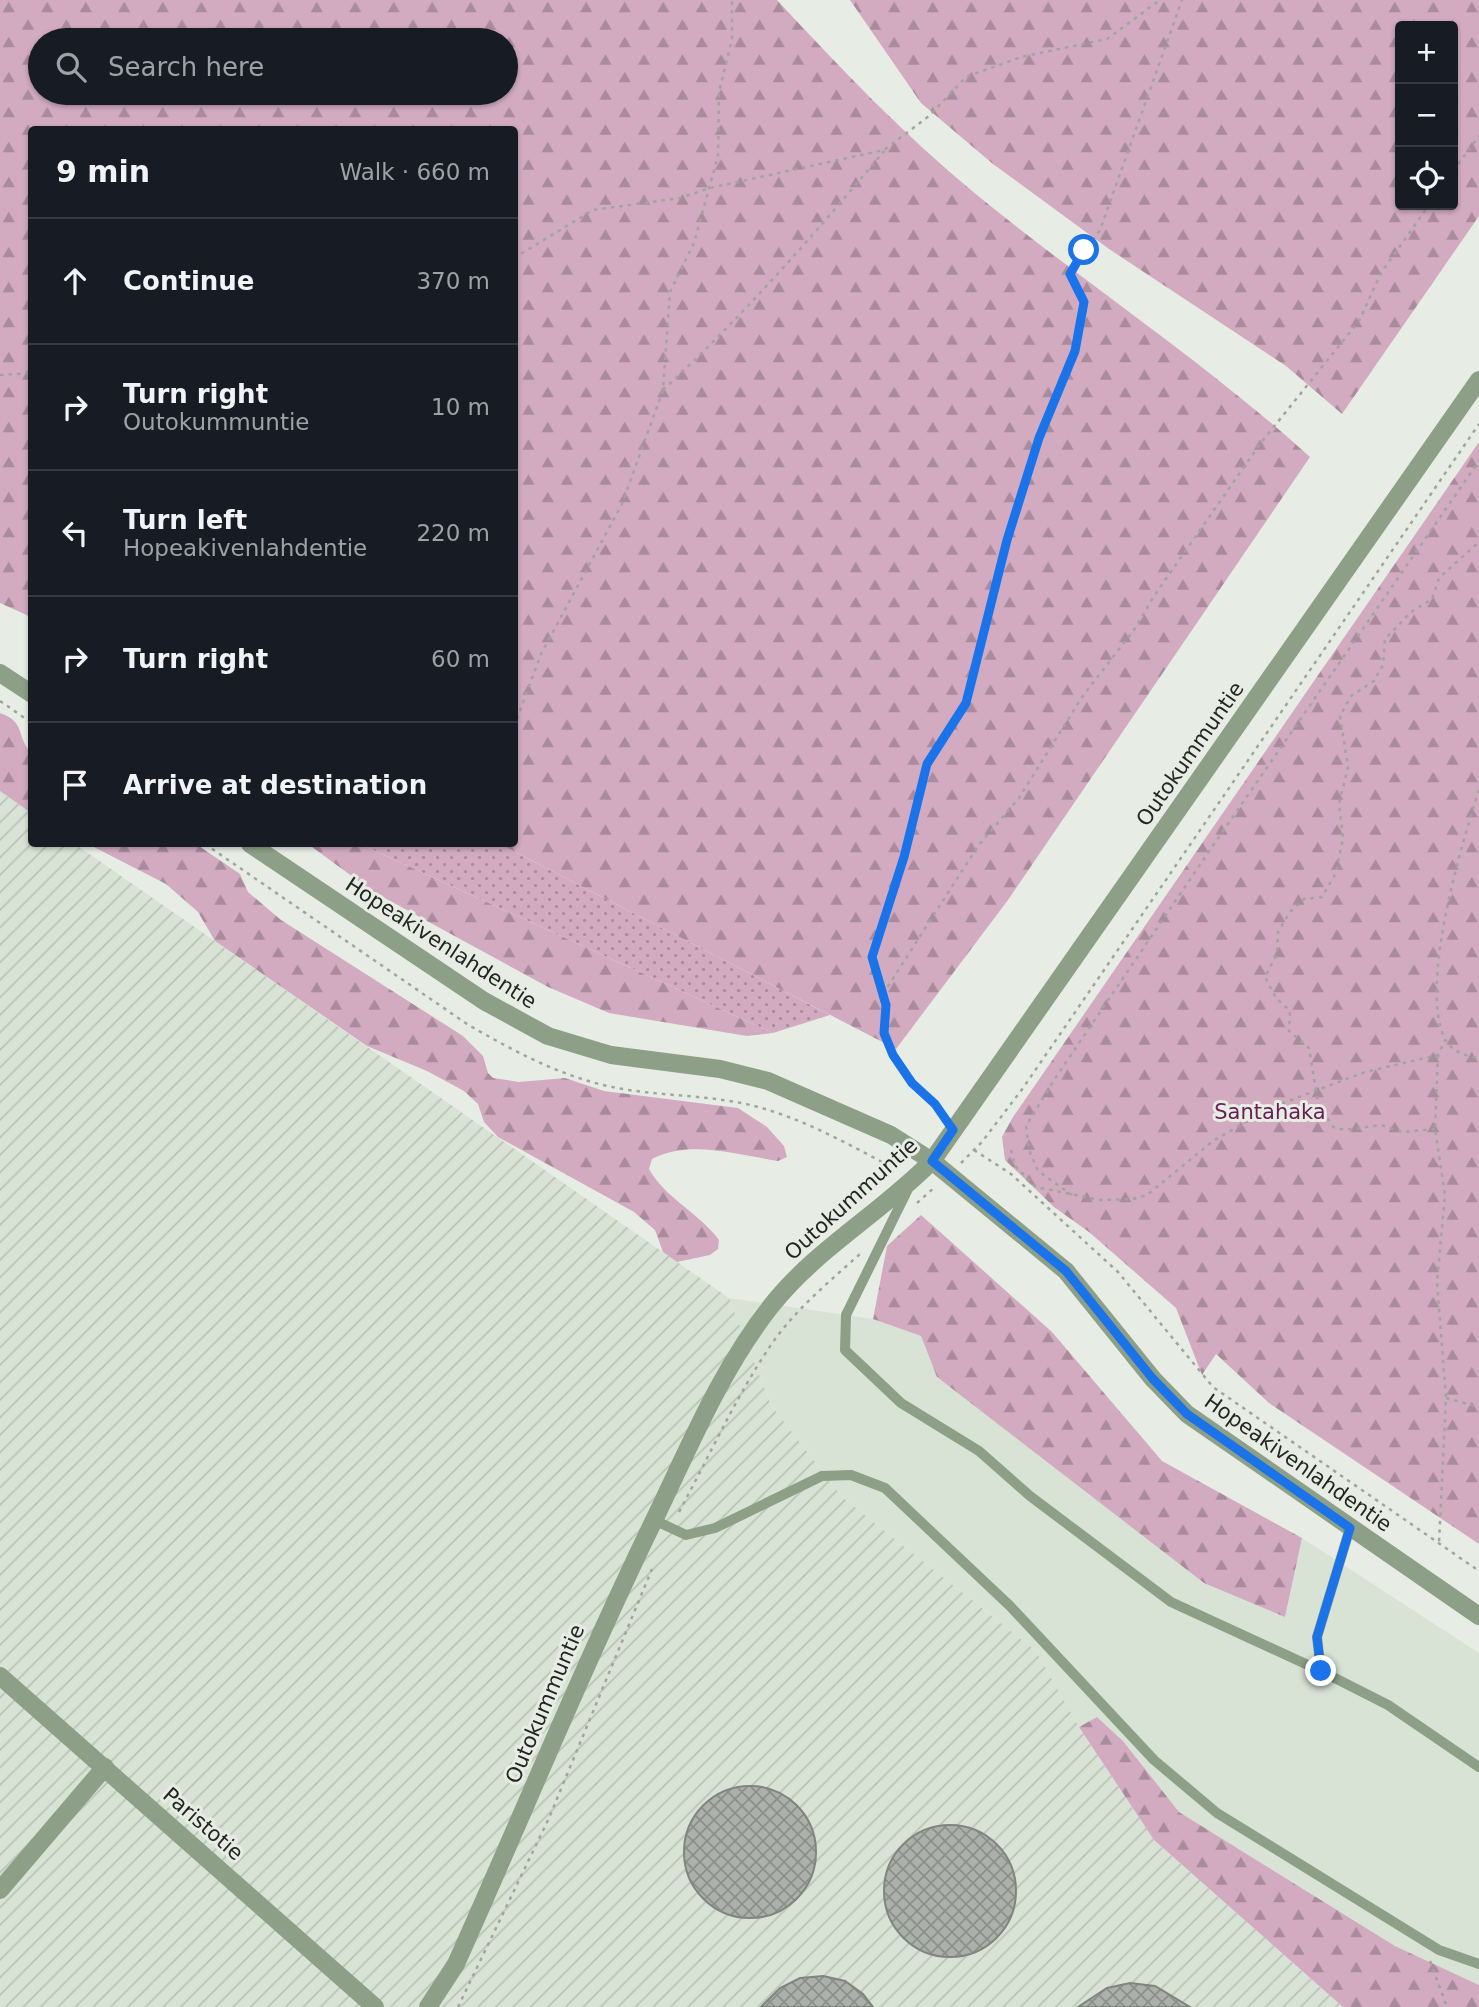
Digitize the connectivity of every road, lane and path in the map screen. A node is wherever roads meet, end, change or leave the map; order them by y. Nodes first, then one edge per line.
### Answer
1 (732, 0) edge
2 (1160, 0) edge
3 (1181, 0) edge
4 (1479, 136) edge
5 (884, 150) junction
6 (1458, 164) edge
7 (710, 188) junction
8 (1425, 210) edge
9 (518, 256) edge
10 (28, 373) edge
11 (0, 375) edge
12 (1479, 380) edge
13 (663, 390) junction
14 (1479, 424) edge
15 (1479, 461) edge
16 (1479, 542) edge
17 (0, 673) edge
18 (28, 691) edge
19 (0, 701) edge
20 (518, 716) edge
21 (28, 720) edge
22 (1479, 790) edge
23 (254, 847) edge
24 (883, 994) junction
25 (1445, 1040) junction
26 (1438, 1055) junction
27 (1479, 1058) edge
28 (1316, 1089) junction
29 (1435, 1129) junction
30 (953, 1130) junction
31 (974, 1150) junction
32 (1011, 1150) dead end
33 (932, 1161) junction
34 (949, 1174) junction
35 (914, 1179) junction
36 (1072, 1195) junction
37 (911, 1207) dead end
38 (885, 1231) junction
39 (1446, 1398) junction
40 (1479, 1407) edge
41 (662, 1524) junction
42 (1350, 1528) junction
43 (1439, 1543) junction
44 (653, 1566) dead end
45 (1479, 1571) edge
46 (1479, 1616) edge
47 (1321, 1671) junction
48 (0, 1676) edge
49 (104, 1767) junction
50 (1479, 1767) edge
51 (0, 1890) edge
52 (1416, 1934) junction
53 (1479, 1964) edge
54 (375, 2007) edge
55 (429, 2007) edge
56 (458, 2007) edge
57 (1447, 2007) edge

1 - 7 path
2 - 5 path
3 - 24 path
4 - 6 path
5 - 7 path
5 - 13 path
7 - 9 path
7 - 13 path
8 - 24 path
10 - 11 path
12 - 30 street, Outokummuntie
13 - 20 path
14 - 31 path
15 - 36 path
16 - 28 path
17 - 18 street
19 - 21 path
22 - 25 path
23 - 33 street, Hopeakivenlahdentie
24 - 30 path
25 - 26 path
25 - 27 path
26 - 28 path
26 - 29 path
28 - 29 path
28 - 36 path
29 - 39 path
30 - 33 street, Outokummuntie
31 - 34 path
31 - 43 path
32 - 36 path
33 - 34 street, Hopeakivenlahdentie
33 - 35 street, Outokummuntie
34 - 37 path
34 - 42 street, Hopeakivenlahdentie
35 - 38 lane
35 - 41 street, Outokummuntie
38 - 41 path
38 - 47 lane
39 - 40 path
39 - 43 path
41 - 52 lane
41 - 55 street, Outokummuntie
42 - 46 street, Hopeakivenlahdentie
42 - 47 lane
43 - 45 path
44 - 56 path
47 - 50 lane
48 - 49 street, Paristotie
49 - 51 street
49 - 54 street, Paristotie
52 - 53 lane
52 - 57 path

